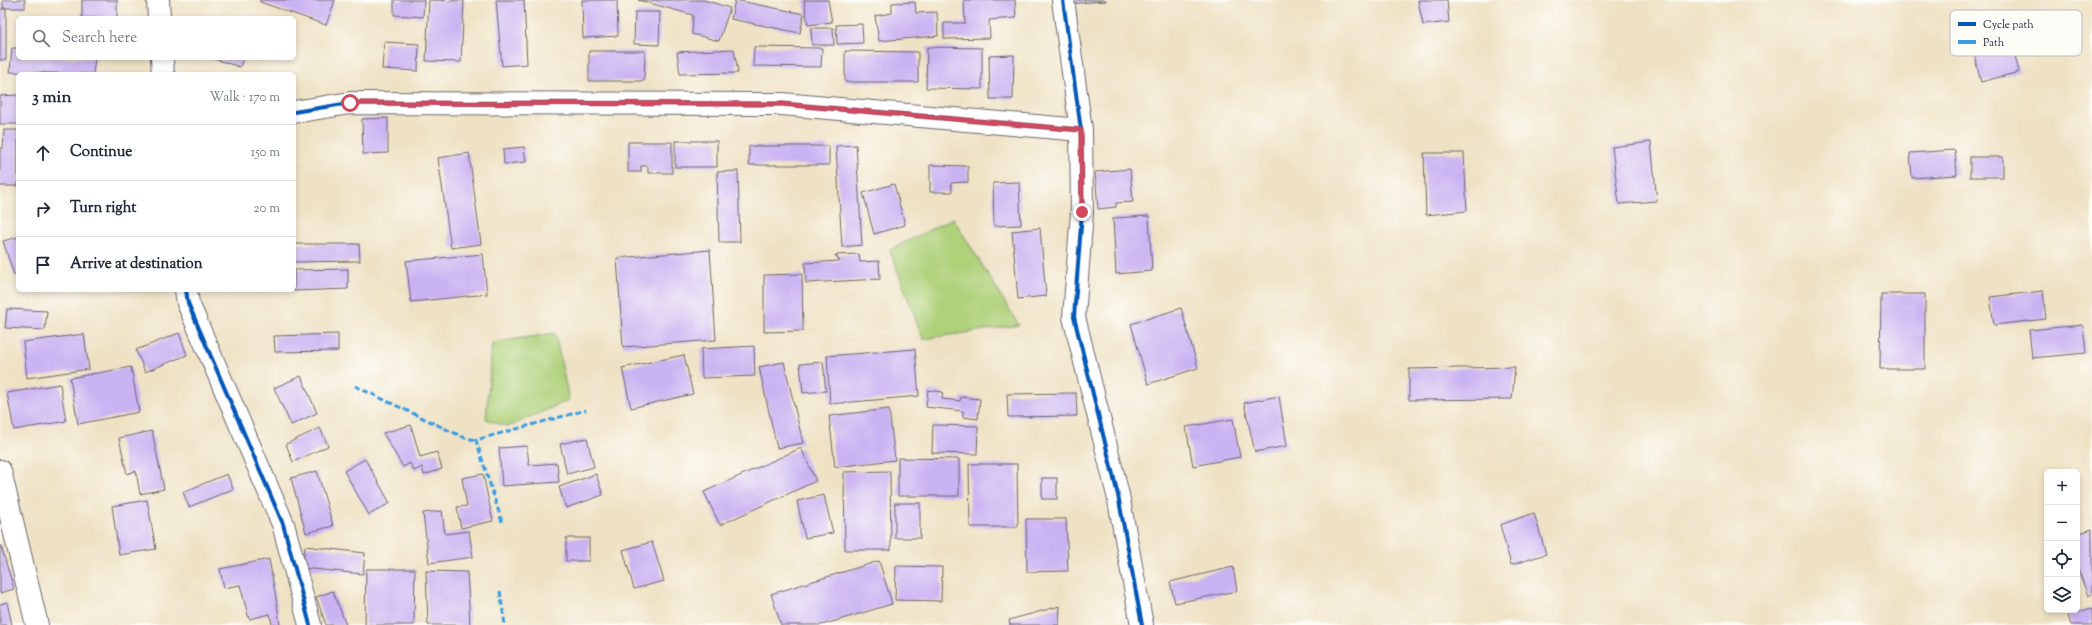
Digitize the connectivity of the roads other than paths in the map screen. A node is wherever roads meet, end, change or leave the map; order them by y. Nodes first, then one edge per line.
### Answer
1 (158, 0) edge
2 (1062, 0) edge
3 (159, 16) edge
4 (162, 60) edge
5 (163, 72) edge
6 (296, 112) edge
7 (1081, 130) junction
8 (186, 292) edge
9 (0, 471) edge
10 (37, 625) edge
11 (310, 625) edge
12 (1142, 625) edge

1 - 3 street
2 - 7 street
4 - 5 street
6 - 7 street
7 - 12 street
8 - 11 street
9 - 10 street

